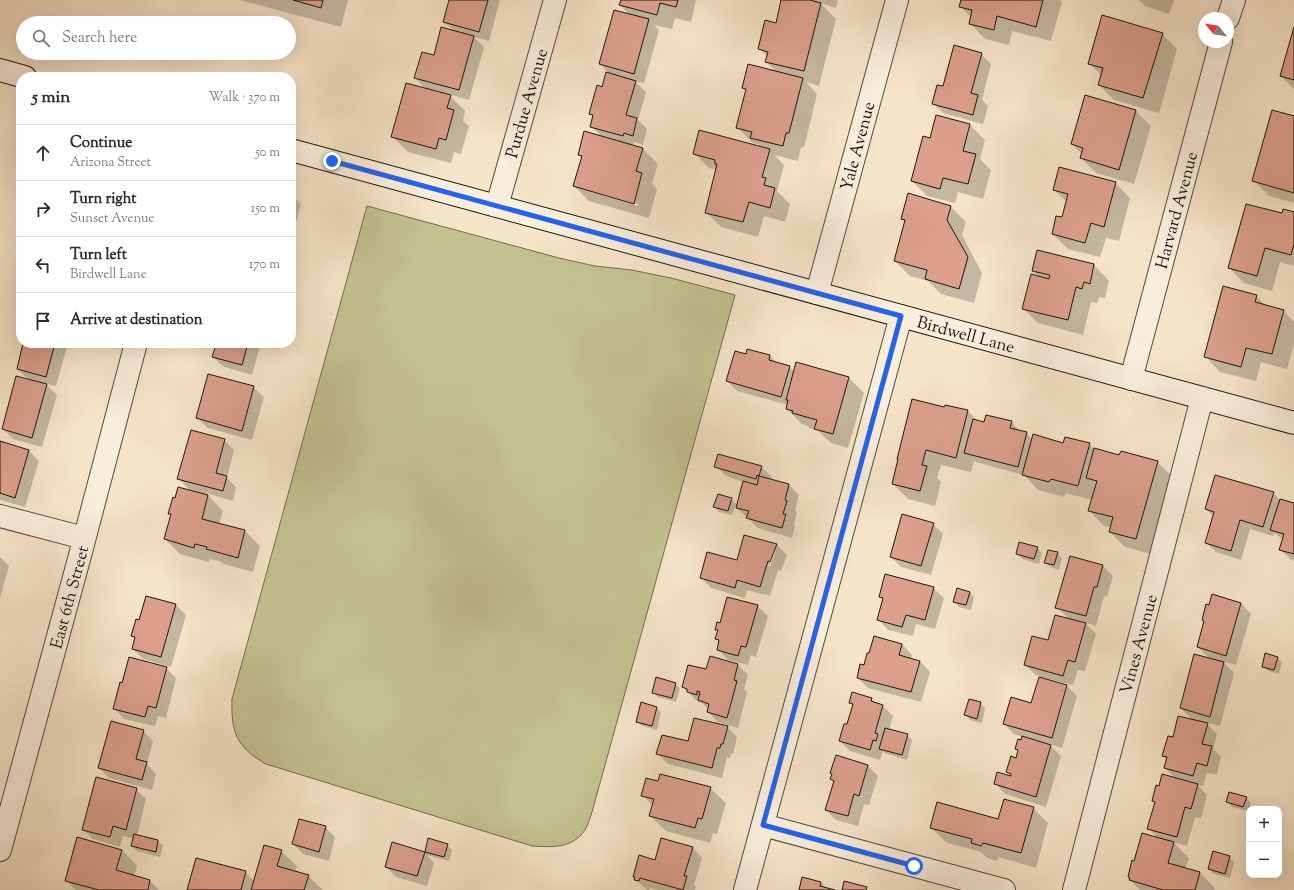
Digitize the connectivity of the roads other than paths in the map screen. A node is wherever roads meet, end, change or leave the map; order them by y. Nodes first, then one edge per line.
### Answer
1 (555, 0) edge
2 (897, 0) edge
3 (1234, 0) edge
4 (1230, 12) edge
5 (1219, 48) edge
6 (0, 70) edge
7 (16, 74) edge
8 (296, 151) edge
9 (497, 206) junction
10 (817, 293) junction
11 (901, 316) junction
12 (135, 348) edge
13 (1131, 379) junction
14 (1202, 398) junction
15 (1294, 423) edge
16 (0, 516) edge
17 (84, 538) junction
18 (763, 825) junction
19 (0, 850) edge
20 (745, 890) edge
21 (1004, 890) edge
22 (1074, 890) edge

1 - 9 street, Purdue Avenue
2 - 10 street, Yale Avenue
3 - 4 street
5 - 13 street, Harvard Avenue
6 - 7 street
8 - 9 street, Birdwell Lane
9 - 10 street, Birdwell Lane
10 - 11 street, Birdwell Lane
11 - 13 street, Birdwell Lane
11 - 18 street
12 - 17 street, East 6th Street
13 - 14 street, Birdwell Lane
14 - 15 street, Birdwell Lane
14 - 22 street, Vines Avenue
16 - 17 street
17 - 19 street, East 6th Street
18 - 20 street
18 - 21 street

